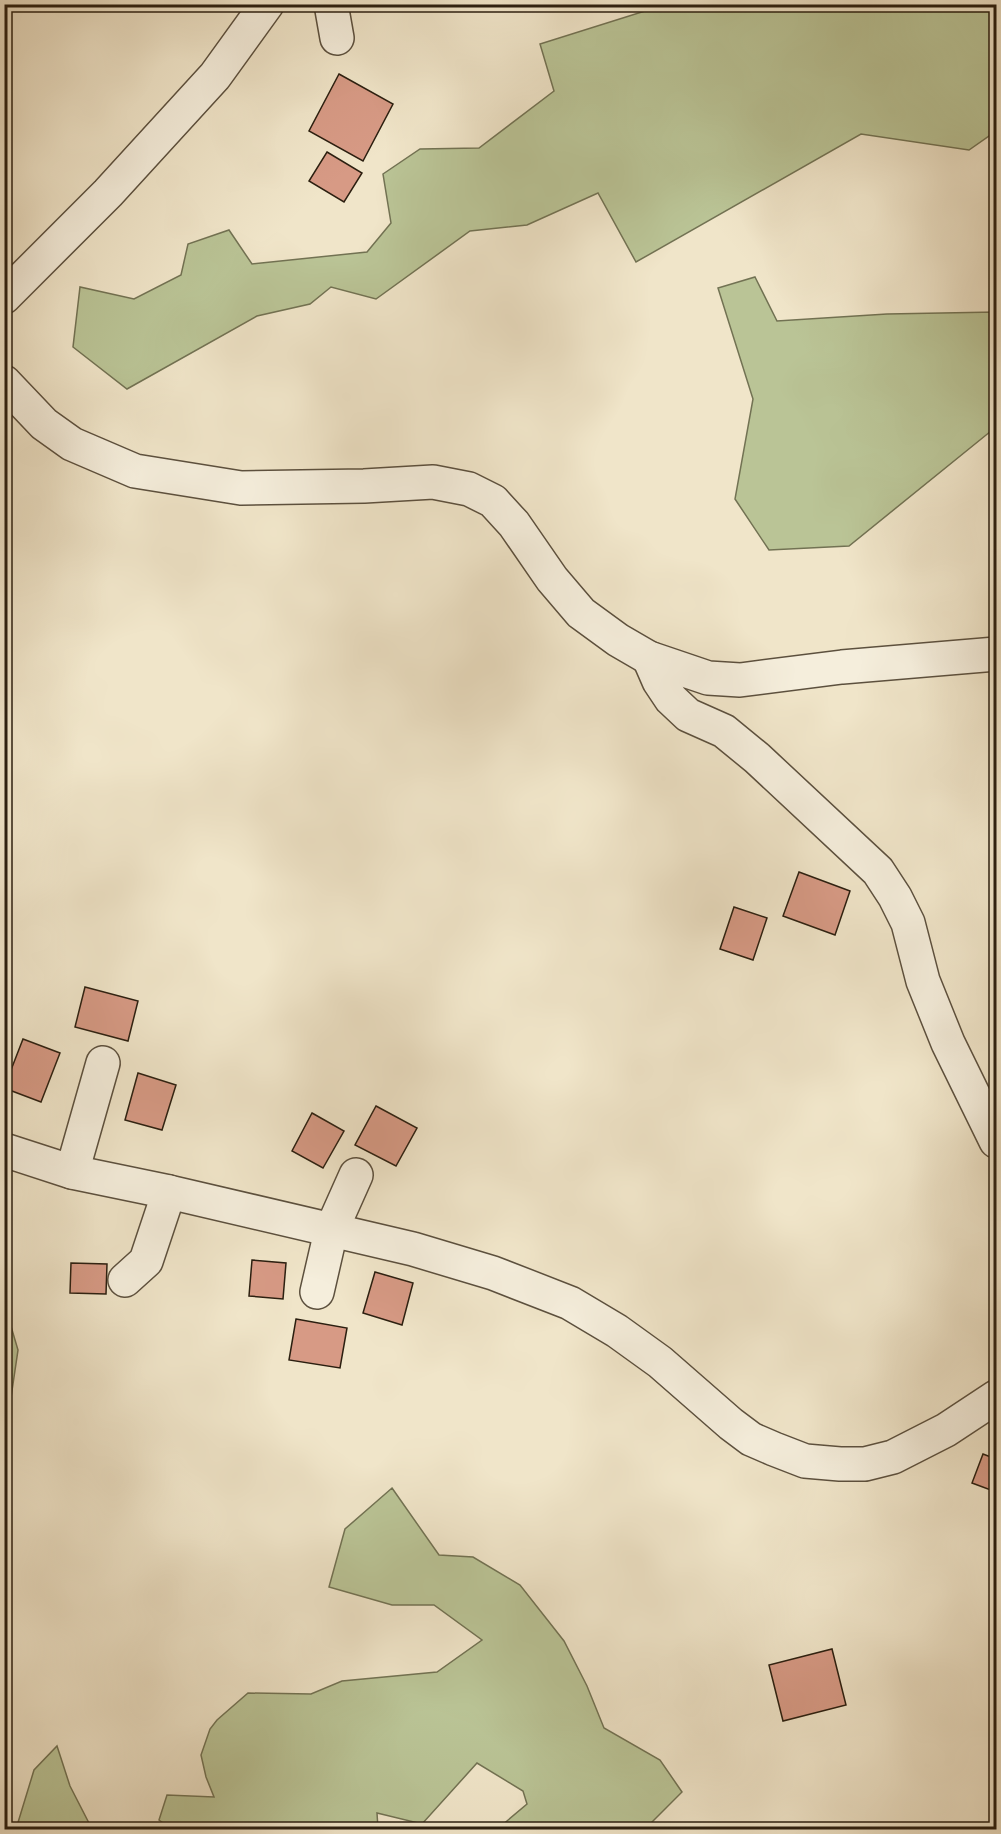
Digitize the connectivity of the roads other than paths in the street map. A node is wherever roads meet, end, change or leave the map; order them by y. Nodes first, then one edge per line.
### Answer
1 (267, 4) edge
2 (331, 4) edge
3 (337, 38) dead end
4 (4, 297) edge
5 (4, 382) edge
6 (996, 654) edge
7 (649, 657) junction
8 (103, 1063) dead end
9 (996, 1141) edge
10 (4, 1150) edge
11 (72, 1172) junction
12 (356, 1175) dead end
13 (169, 1192) junction
14 (331, 1231) junction
15 (125, 1280) dead end
16 (317, 1292) dead end
17 (996, 1397) edge

1 - 4 street
2 - 3 street
5 - 7 street
6 - 7 street
7 - 9 street
8 - 11 street
10 - 11 street
11 - 13 street
12 - 14 street
13 - 14 street
13 - 15 street
14 - 16 street
14 - 17 street

